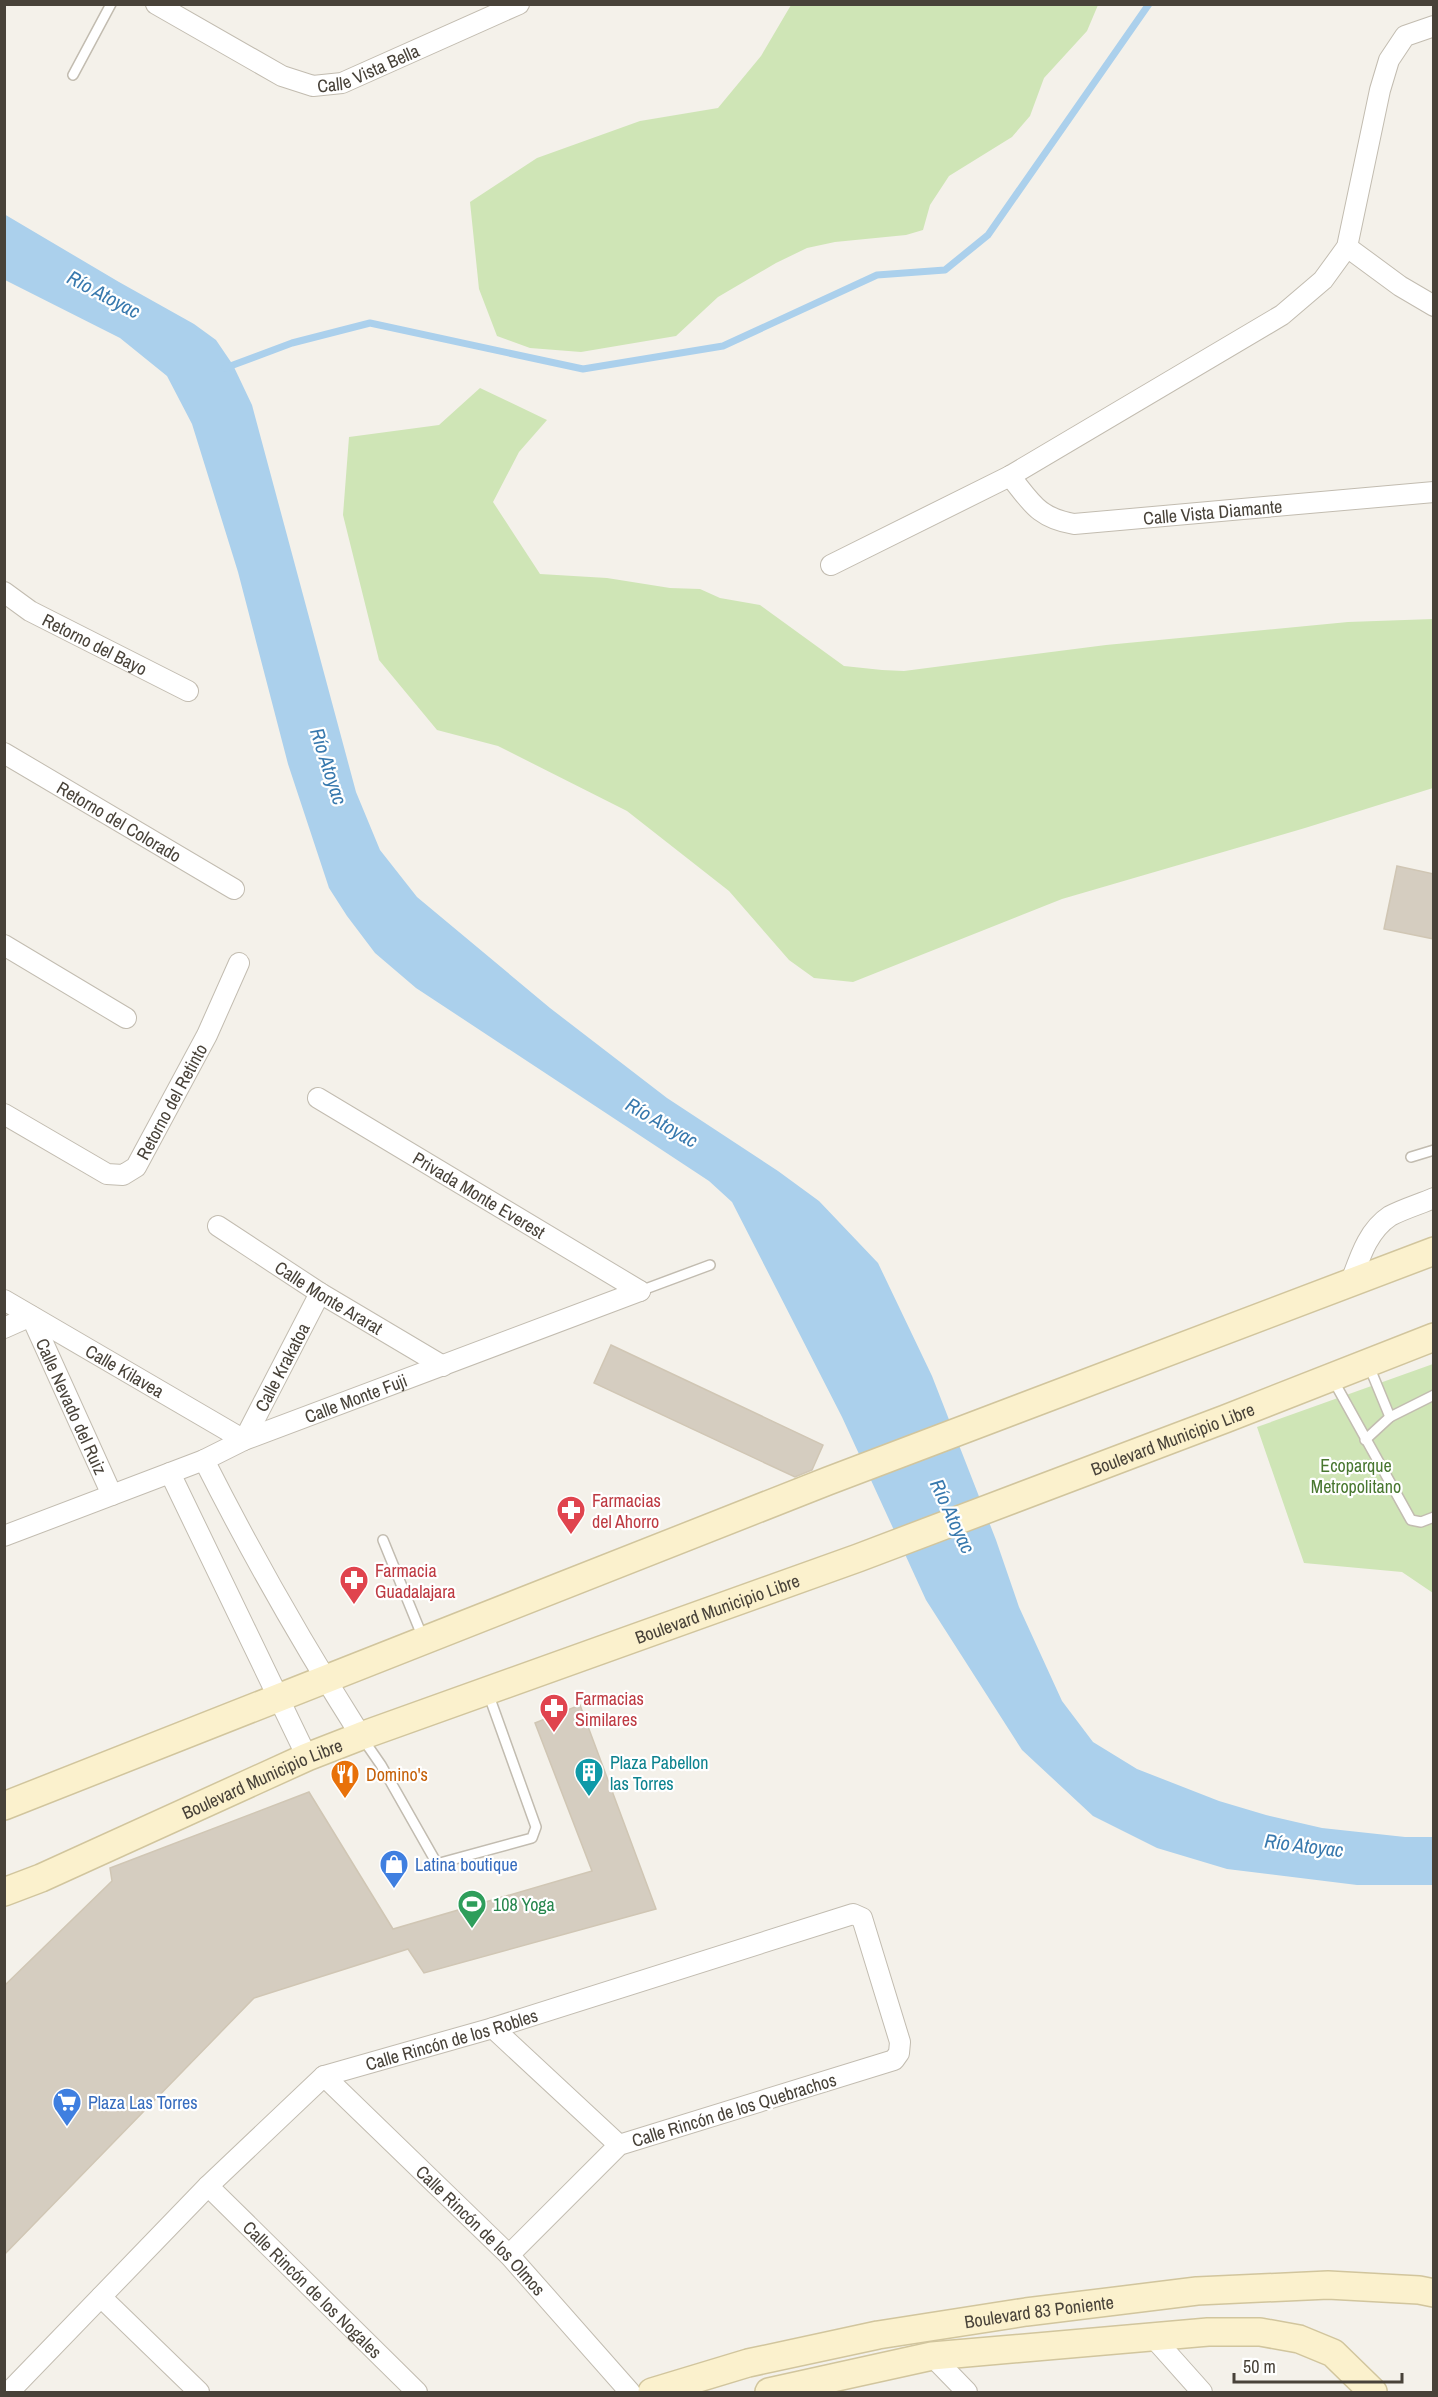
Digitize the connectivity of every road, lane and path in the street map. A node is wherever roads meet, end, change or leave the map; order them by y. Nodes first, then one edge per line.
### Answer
1 (111, 4) edge
2 (156, 4) edge
3 (519, 4) edge
4 (1434, 26) edge
5 (73, 75) dead end
6 (1347, 247) junction
7 (1434, 306) edge
8 (1010, 476) junction
9 (1434, 492) edge
10 (831, 565) dead end
11 (4, 592) edge
12 (188, 691) dead end
13 (4, 753) edge
14 (234, 889) dead end
15 (4, 945) edge
16 (238, 963) dead end
17 (126, 1018) dead end
18 (318, 1098) dead end
19 (4, 1114) edge
20 (1434, 1150) edge
21 (1411, 1157) dead end
22 (1434, 1198) edge
23 (218, 1226) dead end
24 (1434, 1251) edge
25 (710, 1265) dead end
26 (1350, 1284) junction
27 (640, 1291) junction
28 (320, 1293) junction
29 (4, 1300) edge
30 (32, 1316) junction
31 (4, 1328) edge
32 (1434, 1337) edge
33 (1367, 1363) junction
34 (443, 1366) junction
35 (1331, 1377) junction
36 (1434, 1395) edge
37 (1390, 1417) junction
38 (244, 1440) junction
39 (1365, 1440) junction
40 (204, 1460) junction
41 (170, 1473) junction
42 (112, 1495) junction
43 (1434, 1516) edge
44 (4, 1536) edge
45 (383, 1540) dead end
46 (424, 1640) junction
47 (325, 1679) junction
48 (487, 1691) junction
49 (279, 1698) junction
50 (361, 1736) junction
51 (307, 1757) junction
52 (4, 1806) edge
53 (4, 1892) edge
54 (493, 2028) junction
55 (894, 2060) joint
56 (324, 2076) junction
57 (619, 2145) junction
58 (208, 2186) junction
59 (509, 2255) junction
60 (1434, 2293) edge
61 (101, 2297) junction
62 (1152, 2336) junction
63 (932, 2356) junction
64 (9, 2392) edge
65 (199, 2392) edge
66 (417, 2392) edge
67 (630, 2392) edge
68 (652, 2392) edge
69 (769, 2392) edge
70 (967, 2392) edge
71 (1202, 2392) edge
72 (1373, 2392) edge

1 - 5 lane
2 - 3 street, Calle Vista Bella
4 - 6 street
6 - 7 street
6 - 8 street
8 - 9 street, Calle Vista Diamante
8 - 10 street
11 - 12 street, Retorno del Bayo
13 - 14 street, Retorno del Colorado
15 - 17 street
16 - 19 street, Retorno del Retinto
18 - 27 street, Privada Monte Everest
20 - 21 lane
22 - 26 street
23 - 28 street, Calle Monte Ararat
24 - 26 main road
25 - 27 lane, Calle Monte Fuji
26 - 46 main road
27 - 34 street, Calle Monte Fuji
28 - 34 street, Calle Monte Ararat
28 - 38 street, Calle Krakatoa
29 - 30 street, Calle Kilavea
30 - 31 street
30 - 38 street, Calle Kilavea
30 - 42 street, Calle Nevado del Ruiz
32 - 33 main road, Boulevard Municipio Libre
33 - 35 main road, Boulevard Municipio Libre
33 - 37 lane
34 - 38 street, Calle Monte Fuji
35 - 39 lane
35 - 48 main road, Boulevard Municipio Libre
36 - 37 lane
37 - 39 lane
38 - 40 street, Calle Monte Fuji
39 - 43 lane
40 - 41 street, Calle Monte Fuji
40 - 47 street
41 - 42 street, Calle Monte Fuji
41 - 49 street
42 - 44 street, Calle Monte Fuji
45 - 46 lane
46 - 47 main road
47 - 49 main road
47 - 50 street
48 - 50 main road, Boulevard Municipio Libre
48 - 50 lane
49 - 51 street
49 - 52 main road
50 - 51 main road, Boulevard Municipio Libre
51 - 53 main road, Boulevard Municipio Libre
54 - 55 street, Calle Rincón de los Robles
54 - 56 street, Calle Rincón de los Robles
54 - 57 street
55 - 57 street, Calle Rincón de los Quebrachos
56 - 58 street, Calle Rincón de los Robles
56 - 59 street, Calle Rincón de los Olmos
57 - 59 street, Calle Rincón de los Quebrachos
58 - 61 street, Calle Rincón de los Robles
58 - 66 street, Calle Rincón de los Nogales
59 - 67 street, Calle Rincón de los Olmos
60 - 68 main road, Boulevard 83 Poniente
61 - 64 street, Calle Rincón de los Robles
61 - 65 street
62 - 63 main road, Boulevard 83 Poniente
62 - 71 street
62 - 72 main road, Boulevard 83 Poniente
63 - 69 main road, Boulevard 83 Poniente
63 - 70 street

